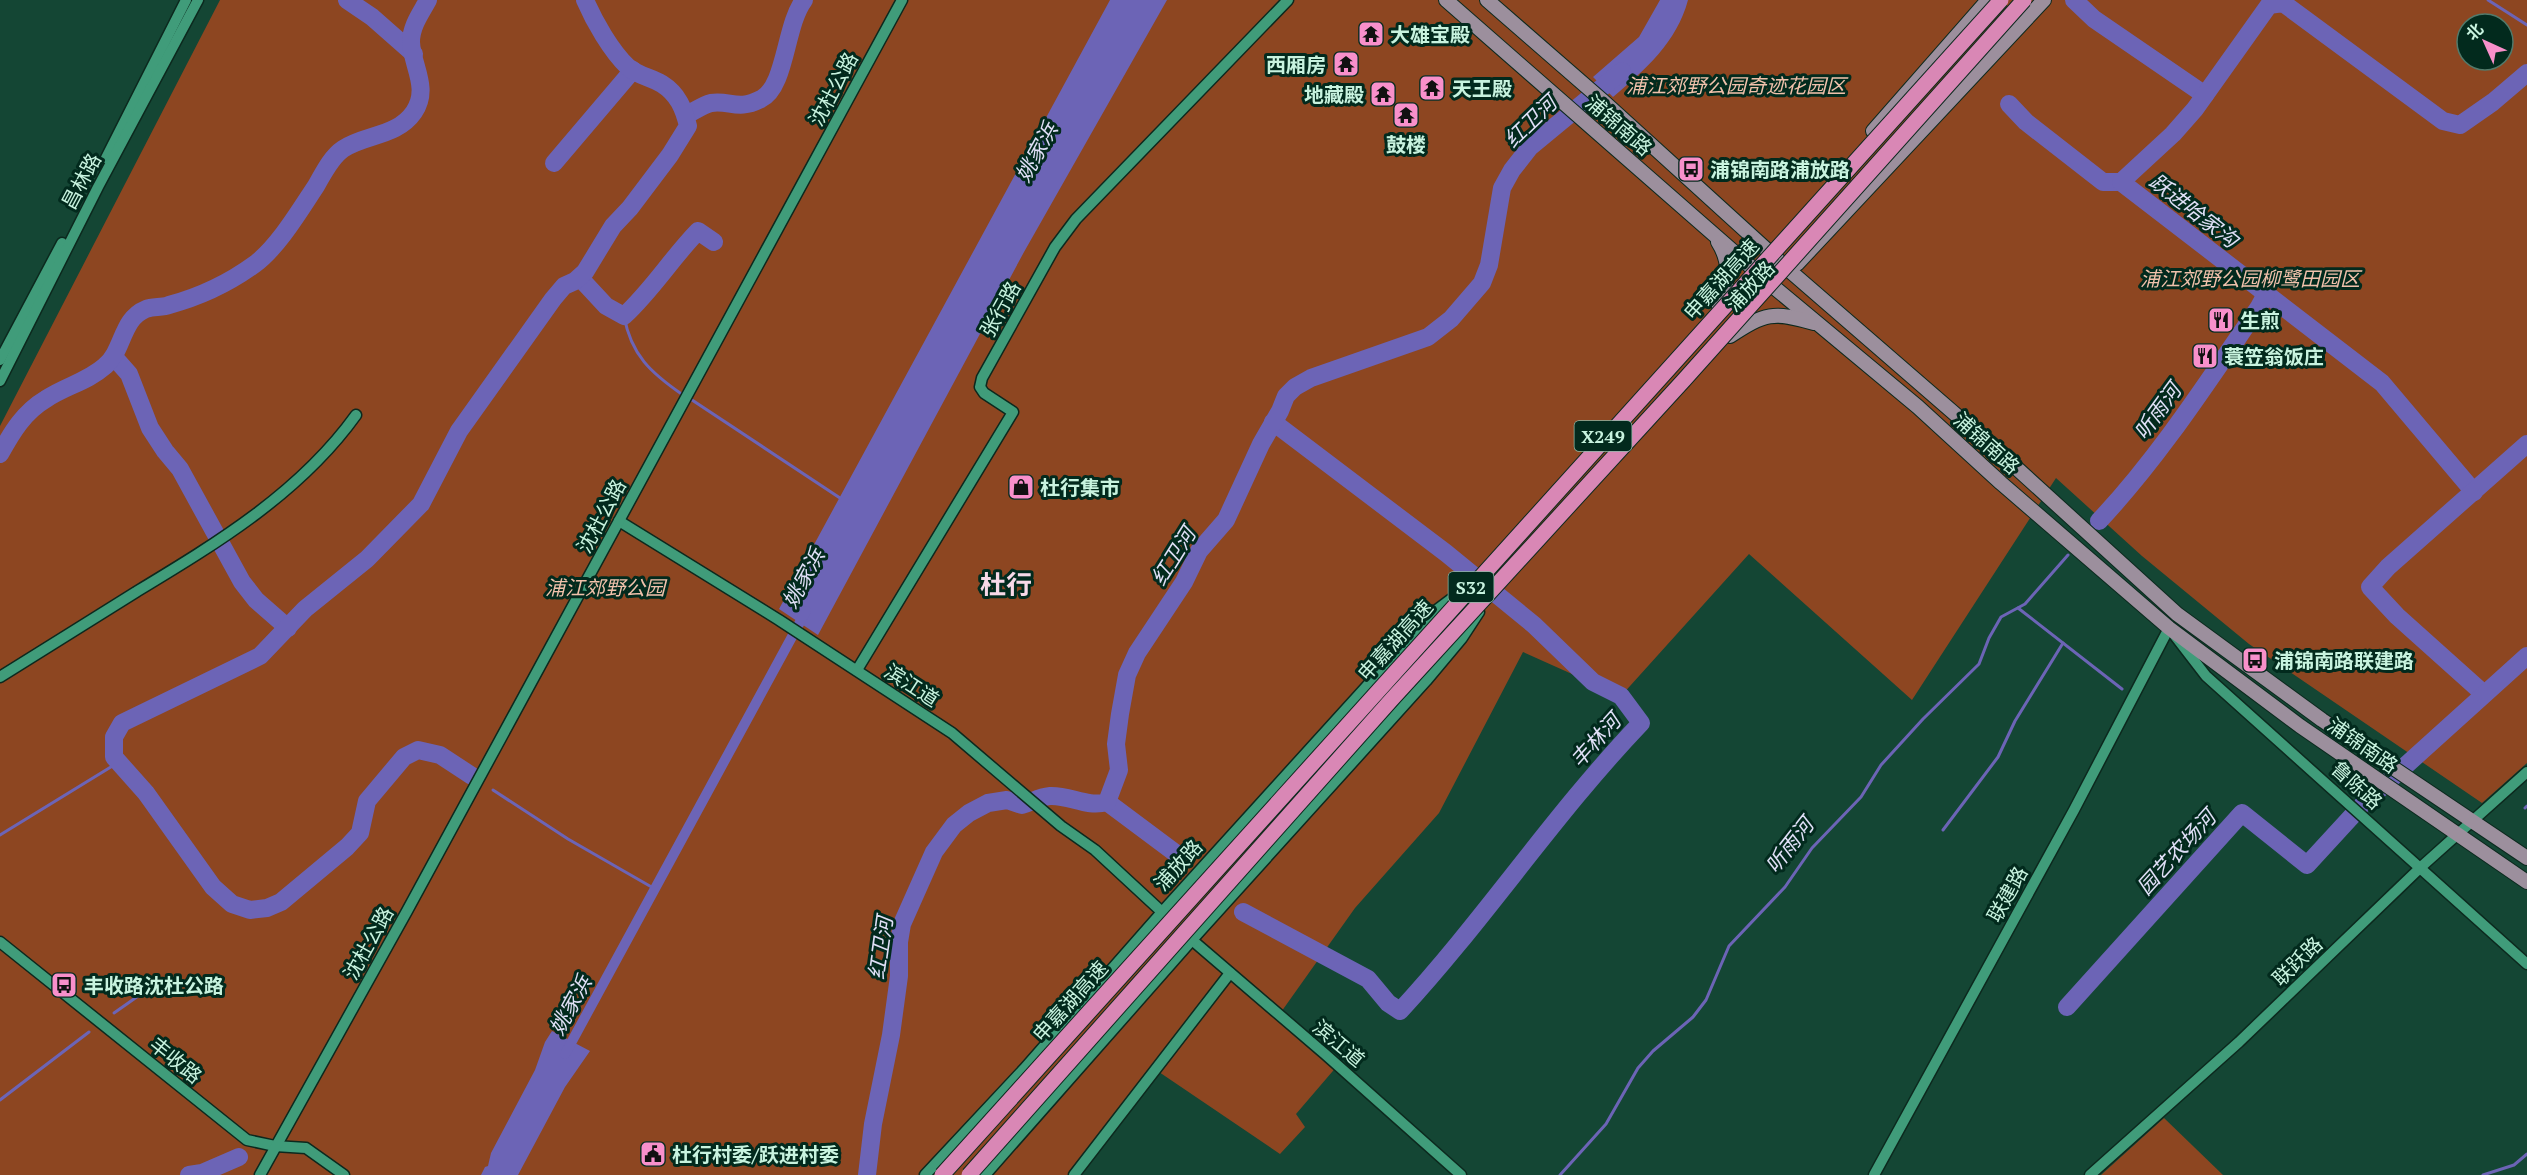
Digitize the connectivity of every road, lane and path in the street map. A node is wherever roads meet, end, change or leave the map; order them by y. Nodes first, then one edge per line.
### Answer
1 (186, 0) edge
2 (198, 0) edge
3 (902, 0) edge
4 (1288, 0) edge
5 (1446, 0) edge
6 (1487, 0) edge
7 (1988, 0) edge
8 (2001, 0) edge
9 (2024, 0) edge
10 (2044, 0) edge
11 (1714, 235) junction
12 (1768, 251) junction
13 (1753, 268) junction
14 (1790, 271) junction
15 (1775, 288) junction
16 (1719, 306) junction
17 (1822, 327) junction
18 (1730, 336) junction
19 (0, 360) edge
20 (0, 381) edge
21 (356, 415) dead end
22 (619, 521) junction
23 (1469, 584) junction
24 (1488, 598) junction
25 (2169, 628) junction
26 (857, 670) junction
27 (0, 677) edge
28 (2527, 772) edge
29 (2473, 821) junction
30 (2458, 834) junction
31 (2527, 858) edge
32 (2421, 867) junction
33 (2527, 882) edge
34 (1162, 912) junction
35 (1192, 940) junction
36 (0, 942) edge
37 (2527, 964) edge
38 (1230, 973) junction
39 (275, 1146) junction
40 (260, 1175) edge
41 (344, 1175) edge
42 (925, 1175) edge
43 (937, 1175) edge
44 (942, 1175) edge
45 (971, 1175) edge
46 (985, 1175) edge
47 (1074, 1175) edge
48 (1461, 1175) edge
49 (1874, 1175) edge
50 (2090, 1175) edge

1 - 19 street, 昌林路
2 - 20 street, 昌林路
3 - 22 street, 沈杜公路
4 - 26 street, 张行路
5 - 11 main road, 浦锦南路
6 - 12 main road, 浦锦南路
7 - 12 main road, 浦放路 / X249
8 - 44 highway, 申嘉湖高速 / S32, bridge
9 - 45 highway, 申嘉湖高速 / S32, bridge
10 - 14 main road, 浦放路
11 - 13 main road, 浦锦南路
11 - 16 main road
12 - 13 main road, 浦放路 / X249
12 - 14 main road, 浦锦南路
13 - 15 main road, 浦锦南路
13 - 16 main road, 浦放路 / X249
14 - 15 main road, 浦放路
14 - 29 main road, 浦锦南路
15 - 17 main road, 浦锦南路
15 - 18 main road, 浦放路
16 - 23 main road, 浦放路 / X249
17 - 18 main road
17 - 25 main road, 浦锦南路
18 - 24 main road, 浦放路, bridge
21 - 27 street
22 - 26 street, 滨江道
22 - 39 street, 沈杜公路
23 - 34 street, 浦放路
23 - 43 main road, 浦放路, bridge
24 - 35 street, 浦放路
24 - 45 main road, 浦放路, bridge
25 - 30 main road, 浦锦南路
25 - 32 street, 鲁陈路
25 - 49 street, 联建路
26 - 34 street, 滨江道
28 - 29 street, 联跃路
29 - 30 street, 联跃路
29 - 31 main road, 浦锦南路
30 - 32 street, 联跃路
30 - 33 main road, 浦锦南路
32 - 37 street, 鲁陈路
32 - 50 street, 联跃路
34 - 42 street, 浦放路
35 - 38 street, 滨江道
35 - 46 street, 浦放路
36 - 39 street, 丰收路
38 - 47 street
38 - 48 street, 滨江道
39 - 40 street, 沈杜公路
39 - 41 street, 丰收路

